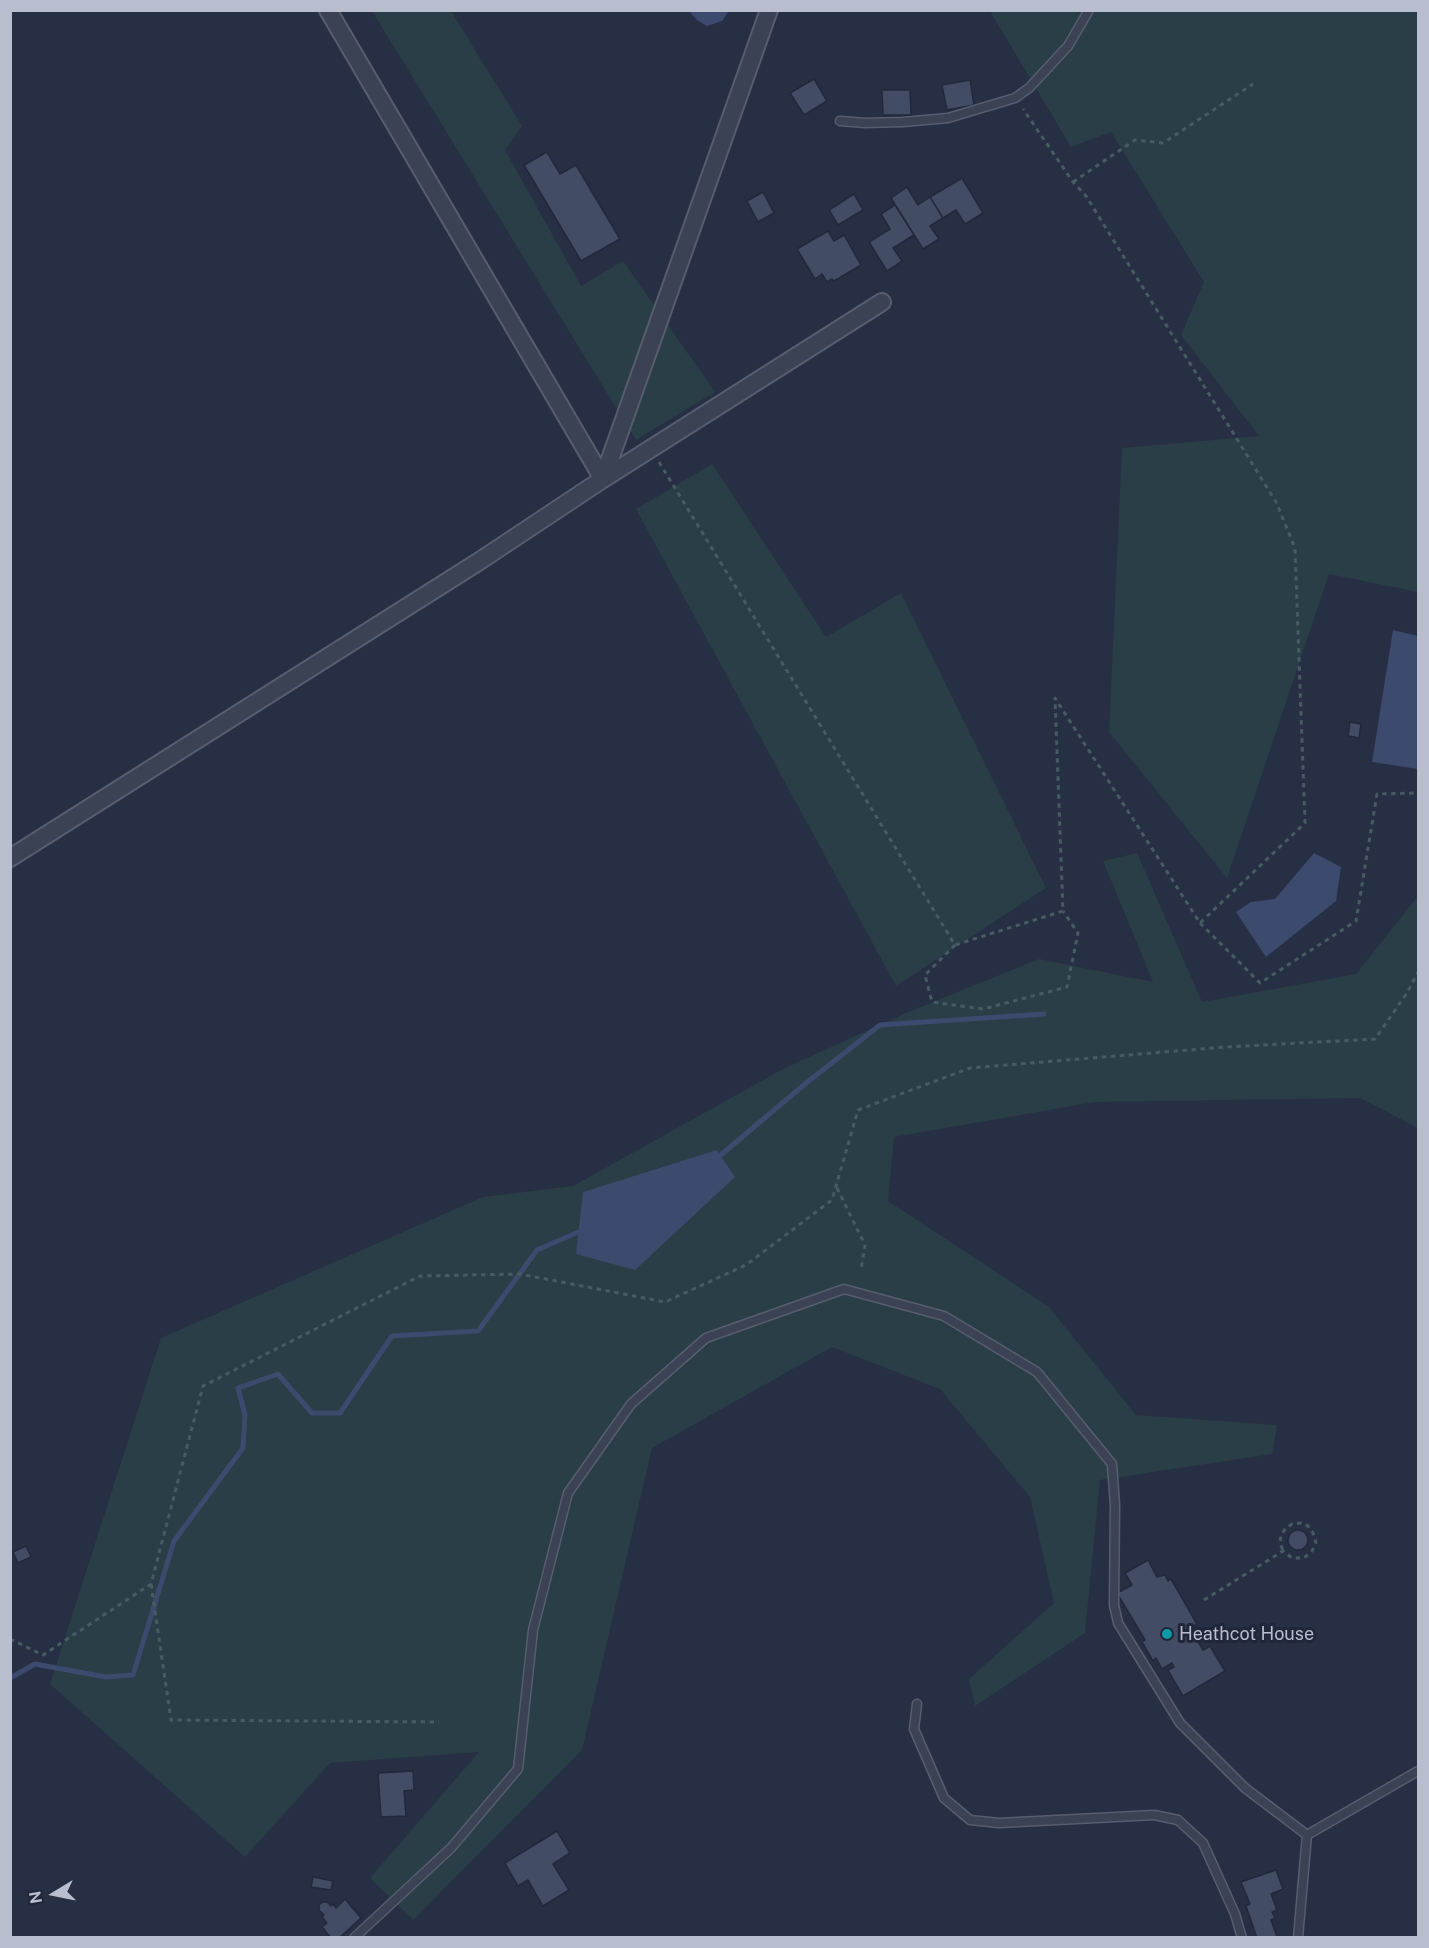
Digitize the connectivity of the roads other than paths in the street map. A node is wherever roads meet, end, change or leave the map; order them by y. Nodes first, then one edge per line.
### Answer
1 (328, 10) edge
2 (769, 10) edge
3 (1089, 10) edge
4 (840, 121) dead end
5 (882, 302) dead end
6 (603, 479) junction
7 (10, 858) edge
8 (917, 1704) dead end
9 (1419, 1771) edge
10 (1307, 1835) junction
11 (354, 1938) edge
12 (1242, 1938) edge
13 (1298, 1938) edge

1 - 6 street
2 - 6 street
3 - 4 lane
5 - 6 street
6 - 7 street
8 - 12 lane
9 - 10 lane
10 - 11 lane
10 - 13 lane

